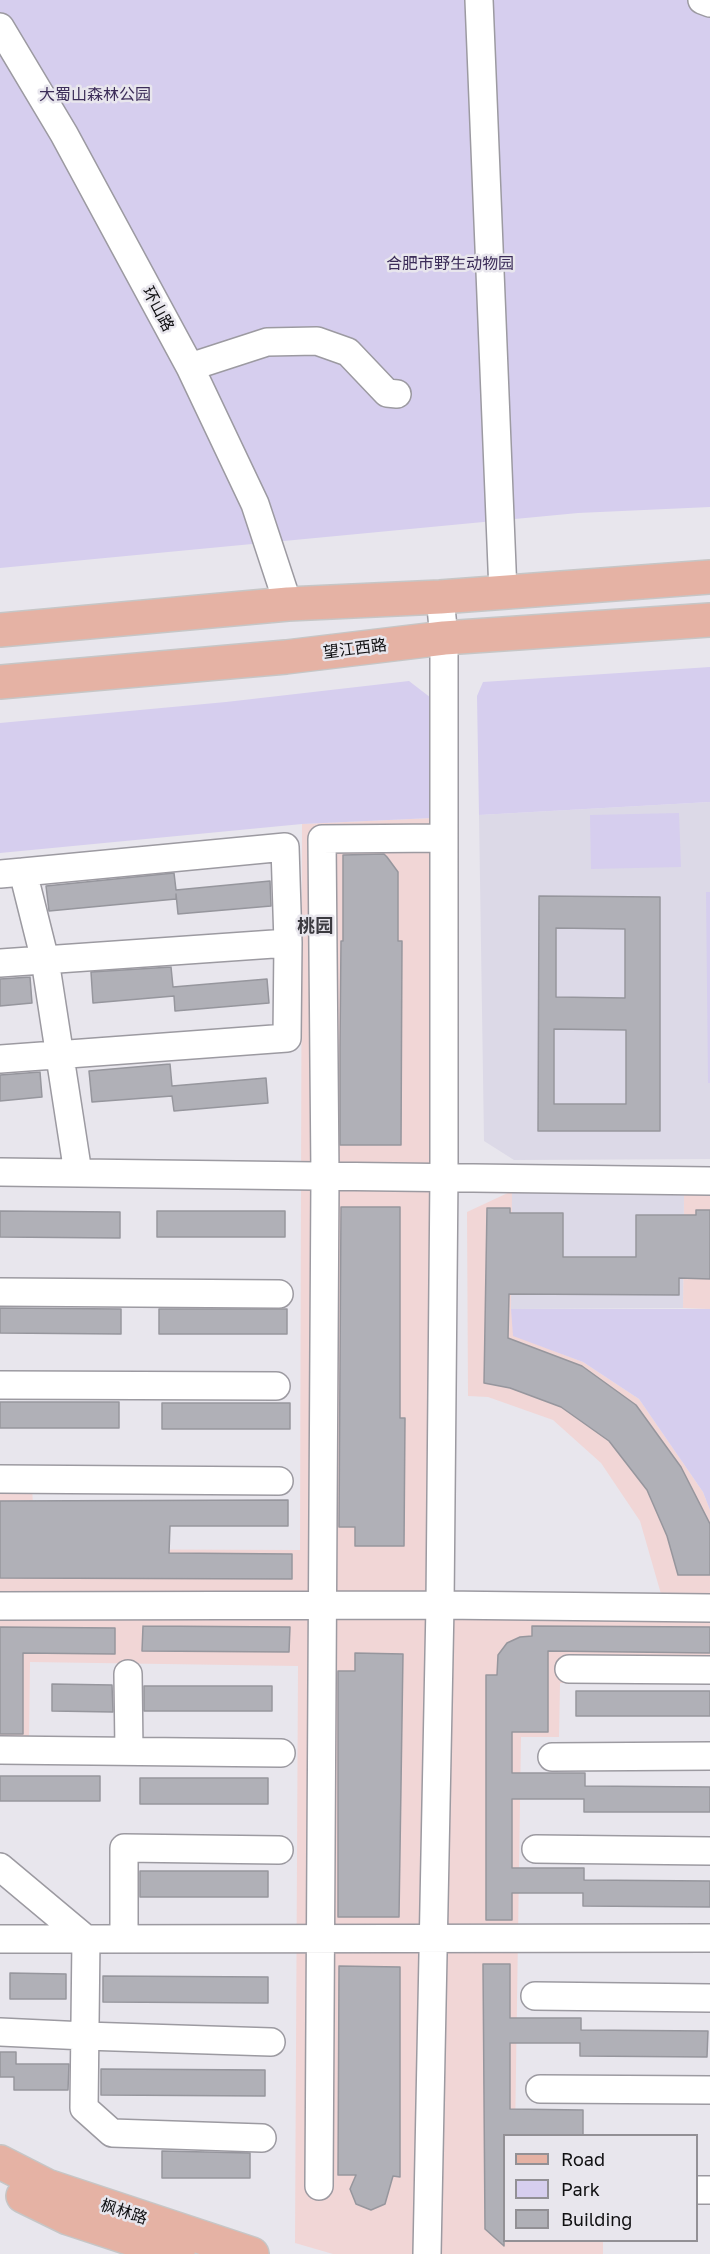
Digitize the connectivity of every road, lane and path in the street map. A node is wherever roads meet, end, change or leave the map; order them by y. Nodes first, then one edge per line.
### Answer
1 (479, 0) edge
2 (702, 0) edge
3 (710, 3) edge
4 (0, 27) edge
5 (190, 367) junction
6 (397, 394) dead end
7 (710, 577) edge
8 (502, 592) junction
9 (440, 597) junction
10 (288, 604) junction
11 (710, 620) edge
12 (0, 630) edge
13 (444, 638) junction
14 (0, 682) edge
15 (444, 838) junction
16 (11, 873) edge
17 (288, 943) junction
18 (45, 960) junction
19 (0, 963) edge
20 (61, 1054) junction
21 (0, 1059) edge
22 (0, 1172) edge
23 (78, 1173) junction
24 (325, 1176) junction
25 (444, 1177) junction
26 (710, 1181) edge
27 (0, 1292) edge
28 (279, 1294) dead end
29 (0, 1385) edge
30 (276, 1386) dead end
31 (0, 1479) edge
32 (279, 1481) dead end
33 (322, 1605) junction
34 (440, 1605) junction
35 (0, 1606) edge
36 (710, 1608) edge
37 (569, 1669) dead end
38 (710, 1670) edge
39 (128, 1674) dead end
40 (0, 1750) edge
41 (129, 1751) junction
42 (281, 1753) dead end
43 (710, 1756) edge
44 (552, 1757) dead end
45 (536, 1849) dead end
46 (279, 1850) dead end
47 (710, 1851) edge
48 (0, 1867) edge
49 (124, 1937) junction
50 (710, 1938) edge
51 (0, 1939) edge
52 (86, 1939) junction
53 (319, 1939) junction
54 (433, 1940) junction
55 (535, 1996) dead end
56 (710, 1998) edge
57 (0, 2032) edge
58 (85, 2036) junction
59 (271, 2042) dead end
60 (540, 2089) dead end
61 (710, 2090) edge
62 (262, 2138) dead end
63 (0, 2162) edge
64 (0, 2185) edge
65 (319, 2186) dead end
66 (178, 2254) edge
67 (252, 2254) edge
68 (427, 2254) edge

1 - 8 street
2 - 3 street
4 - 5 street, 环山路
5 - 6 street
5 - 10 street, 环山路
7 - 8 main road
8 - 9 main road
9 - 10 main road
9 - 13 street
10 - 12 main road
11 - 13 main road, 望江西路
13 - 14 main road, 望江西路
13 - 15 street
15 - 24 street
15 - 25 street
16 - 17 street
16 - 18 street
17 - 18 street
17 - 20 street
18 - 19 street
18 - 20 street
20 - 21 street
20 - 23 street
22 - 23 street
23 - 24 street
24 - 25 street
24 - 33 street
25 - 26 street
25 - 34 street
27 - 28 street
29 - 30 street
31 - 32 street
33 - 34 street
33 - 35 street
33 - 53 street
34 - 36 street
34 - 54 street
37 - 38 street
39 - 41 street
40 - 41 street
41 - 42 street
43 - 44 street
45 - 47 street
46 - 49 street
48 - 52 street
49 - 52 street
49 - 53 street
50 - 54 street
51 - 52 street
52 - 58 street
53 - 54 street
53 - 65 street
54 - 68 street
55 - 56 street
57 - 58 street
58 - 59 street
58 - 62 street
60 - 61 street
63 - 67 main road, 枫林路
64 - 66 main road, 枫林路

